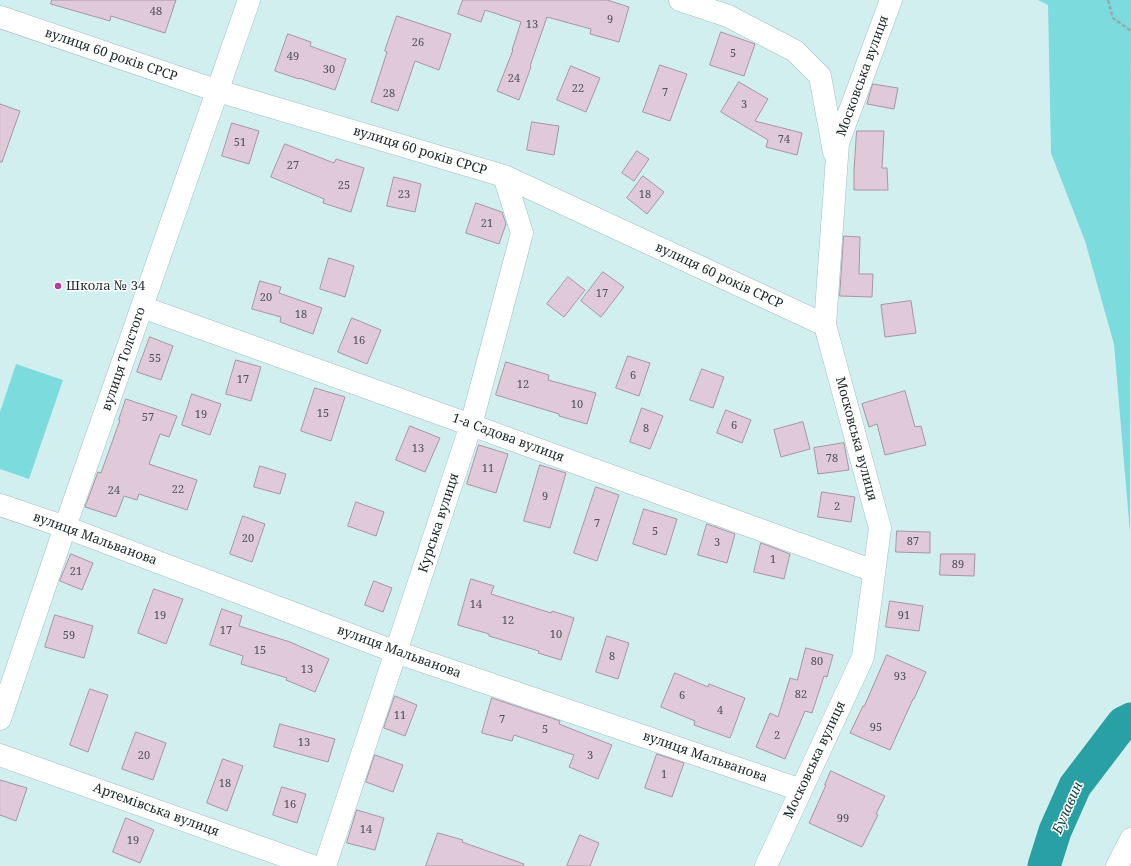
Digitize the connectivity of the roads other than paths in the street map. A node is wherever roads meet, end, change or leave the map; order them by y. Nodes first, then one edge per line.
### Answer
1 (249, 0) edge
2 (680, 0) edge
3 (891, 0) edge
4 (0, 17) edge
5 (218, 91) junction
6 (837, 166) junction
7 (504, 176) junction
8 (142, 307) junction
9 (825, 325) junction
10 (472, 424) junction
11 (0, 505) edge
12 (65, 527) junction
13 (874, 571) junction
14 (396, 652) junction
15 (0, 719) edge
16 (0, 755) edge
17 (801, 790) junction
18 (1131, 839) edge
19 (313, 866) edge
20 (325, 866) edge
21 (766, 866) edge
22 (1117, 866) edge

1 - 5 street, вулиця Толстого
2 - 6 street
3 - 6 street, Московська вулиця
4 - 5 street, вулиця 60 років СРСР
5 - 7 street, вулиця 60 років СРСР
5 - 8 street, вулиця Толстого
6 - 9 street, Московська вулиця
7 - 9 street, вулиця 60 років СРСР
7 - 10 street, Курська вулиця
8 - 10 street, 1-а Садова вулиця
8 - 12 street, вулиця Толстого
9 - 13 street, Московська вулиця
10 - 13 street, 1-а Садова вулиця
10 - 14 street, Курська вулиця
11 - 12 street, вулиця Мальванова
12 - 14 street, вулиця Мальванова
12 - 15 street, вулиця Толстого
13 - 17 street, Московська вулиця
14 - 17 street, вулиця Мальванова
14 - 20 street, Курська вулиця
16 - 19 street, Артемівська вулиця
17 - 21 street, Московська вулиця
18 - 22 street

